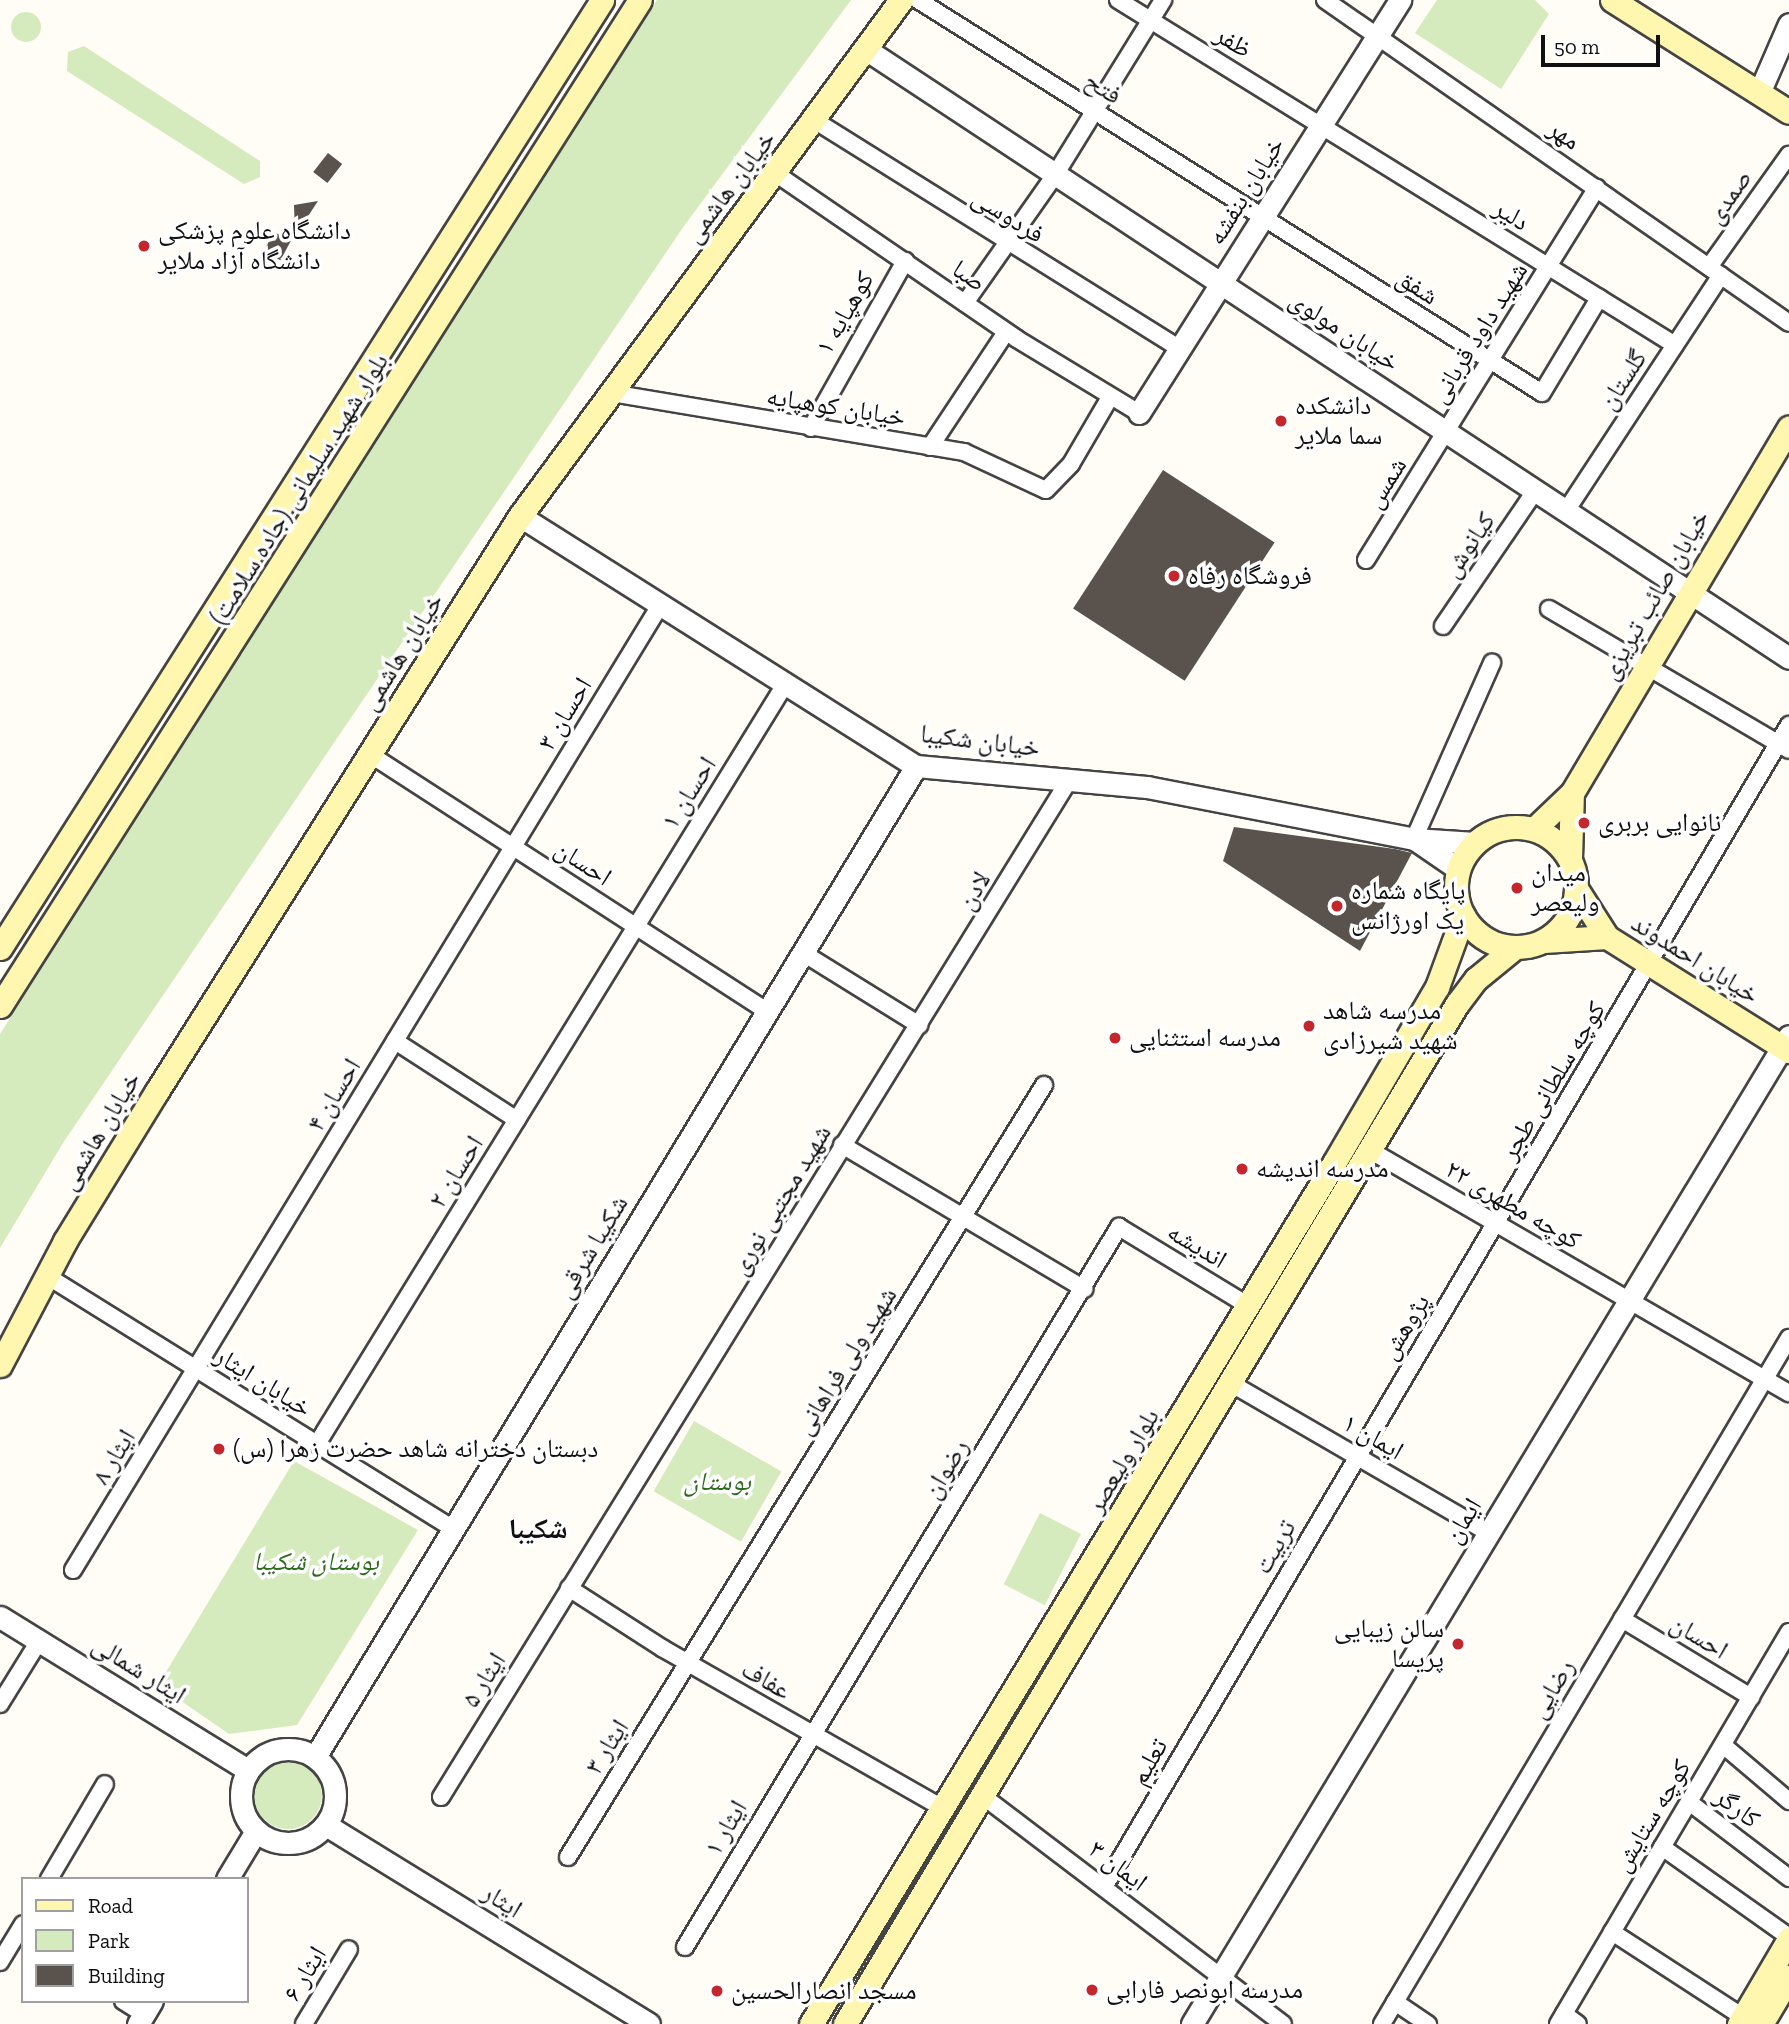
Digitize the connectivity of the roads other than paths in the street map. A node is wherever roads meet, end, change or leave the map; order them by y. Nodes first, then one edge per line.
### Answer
1 (602, 0) edge
2 (640, 0) edge
3 (901, 0) edge
4 (918, 0) edge
5 (1118, 0) edge
6 (1163, 0) edge
7 (1325, 0) edge
8 (1400, 0) edge
9 (1612, 0) edge
10 (1151, 20) junction
11 (1789, 24) edge
12 (1379, 34) junction
13 (867, 50) junction
14 (1759, 93) junction
15 (1093, 111) junction
16 (1789, 111) edge
17 (814, 120) junction
18 (1321, 126) junction
19 (1789, 155) edge
20 (775, 173) junction
21 (1055, 174) junction
22 (1597, 188) junction
23 (1262, 218) junction
24 (1005, 244) junction
25 (905, 261) junction
26 (1549, 267) junction
27 (1715, 271) junction
28 (1221, 284) junction
29 (1599, 298) junction
30 (965, 303) junction
31 (1789, 323) edge
32 (1006, 331) junction
33 (1675, 345) junction
34 (1180, 349) junction
35 (1490, 362) junction
36 (611, 393) junction
37 (1109, 399) junction
38 (1139, 413) joint
39 (1789, 427) edge
40 (811, 428) junction
41 (1447, 433) junction
42 (930, 447) junction
43 (1535, 491) junction
44 (1566, 511) junction
45 (520, 516) junction
46 (1366, 560) dead end
47 (1687, 591) junction
48 (659, 607) junction
49 (1549, 609) dead end
50 (1443, 626) dead end
51 (1789, 658) edge
52 (1492, 663) dead end
53 (1646, 666) junction
54 (784, 686) junction
55 (1789, 725) edge
56 (1784, 747) edge
57 (371, 755) junction
58 (916, 766) junction
59 (1069, 780) junction
60 (1572, 793) junction
61 (1534, 829) junction
62 (1414, 839) junction
63 (1475, 843) junction
64 (513, 847) junction
65 (1570, 859) junction
66 (1458, 869) junction
67 (1577, 890) junction
68 (1463, 916) junction
69 (636, 926) junction
70 (1607, 937) junction
71 (1544, 941) junction
72 (0, 948) edge
73 (1514, 948) junction
74 (803, 953) junction
75 (1651, 963) junction
76 (0, 1006) edge
77 (767, 1012) junction
78 (919, 1025) junction
79 (395, 1041) junction
80 (1787, 1045) edge
81 (1044, 1085) dead end
82 (517, 1120) junction
83 (842, 1146) junction
84 (1373, 1152) junction
85 (962, 1219) junction
86 (1496, 1223) junction
87 (1119, 1227) joint
88 (47, 1276) junction
89 (1085, 1289) junction
90 (1629, 1300) junction
91 (1249, 1306) junction
92 (1789, 1338) edge
93 (0, 1365) edge
94 (196, 1369) junction
95 (1765, 1379) junction
96 (1232, 1384) junction
97 (1789, 1393) edge
98 (317, 1444) junction
99 (1357, 1456) junction
100 (453, 1529) junction
101 (1489, 1533) junction
102 (74, 1570) dead end
103 (569, 1588) junction
104 (0, 1617) edge
105 (1622, 1619) junction
106 (1789, 1632) edge
107 (39, 1641) junction
108 (1236, 1663) joint
109 (689, 1664) junction
110 (1751, 1697) junction
111 (0, 1704) edge
112 (810, 1734) junction
113 (1723, 1745) junction
114 (315, 1757) junction
115 (248, 1770) junction
116 (105, 1784) dead end
117 (441, 1797) dead end
118 (984, 1797) junction
119 (1789, 1801) edge
120 (1689, 1802) junction
121 (943, 1808) junction
122 (326, 1825) junction
123 (256, 1831) junction
124 (1662, 1847) junction
125 (568, 1857) dead end
126 (50, 1877) edge
127 (228, 1877) edge
128 (1789, 1878) edge
129 (1104, 1887) junction
130 (0, 1928) edge
131 (1612, 1932) junction
132 (20, 1934) edge
133 (1789, 1938) edge
134 (685, 1947) dead end
135 (349, 1948) dead end
136 (0, 1962) edge
137 (1221, 1976) junction
138 (1789, 1977) edge
139 (1395, 2002) junction
140 (127, 2003) edge
141 (145, 2013) edge
142 (1561, 2019) edge
143 (1748, 2022) edge
144 (645, 2023) edge
145 (304, 2024) edge
146 (811, 2024) edge
147 (845, 2024) edge
148 (1192, 2024) edge
149 (1283, 2024) edge
150 (1382, 2024) edge
151 (1428, 2024) edge
152 (1578, 2024) edge

1 - 72 main road, بلوار شهید سلیمانی (جاده سلامت)
2 - 76 main road, بلوار شهید سلیمانی (جاده سلامت)
3 - 13 main road, خیابان هاشمی
4 - 15 street, فتح
5 - 10 street, ظفر
6 - 10 street
7 - 12 street, مهر
8 - 12 street, خیابان بنفشه
9 - 14 main road
10 - 15 street
10 - 18 street, ظفر
11 - 14 street
12 - 18 street, خیابان بنفشه
12 - 22 street, مهر
13 - 17 main road, خیابان هاشمی
13 - 21 street, خیابان مولوی
14 - 16 main road
15 - 21 street
15 - 23 street, فتح
17 - 20 main road, خیابان هاشمی
17 - 24 street, فردوسی
18 - 23 street, خیابان بنفشه
18 - 26 street, دلیر
19 - 27 street, صمدی
20 - 25 street, صبا
20 - 36 main road, خیابان هاشمی
21 - 24 street
21 - 28 street, خیابان مولوی
22 - 26 street, شهید داود قربانی
22 - 27 street, مهر
23 - 28 street, خیابان بنفشه
23 - 35 street, شفق
24 - 30 street
24 - 34 street, فردوسی
25 - 30 street, صبا
25 - 40 street, کوهپایه ۱
26 - 29 street, دلیر
26 - 35 street, شهید داود قربانی
27 - 31 street, مهر
27 - 33 street, گلستان
28 - 34 street, خیابان بنفشه
28 - 41 street, خیابان مولوی
29 - 33 street, دلیر
29 - 35 street, شفق
30 - 32 street, صبا
32 - 37 street, صبا
32 - 42 street
33 - 44 street, گلستان
34 - 38 street, خیابان بنفشه
35 - 41 street, شهید داود قربانی
36 - 40 street, خیابان کوهپایه
36 - 45 main road, خیابان هاشمی
37 - 38 street, صبا
37 - 42 street, خیابان کوهپایه
39 - 47 main road, خیابان صائب تبریزی
40 - 42 street, خیابان کوهپایه
41 - 43 street, خیابان مولوی
41 - 46 street, شمس
43 - 44 street, خیابان مولوی
43 - 50 street, کیانوش
44 - 47 street, خیابان مولوی
45 - 48 street, خیابان شکیبا
45 - 57 main road, خیابان هاشمی
47 - 51 street, خیابان مولوی
47 - 53 main road, خیابان صائب تبریزی
48 - 54 street, خیابان شکیبا
48 - 64 street, احسان ۳
49 - 53 street
52 - 62 street
53 - 56 street
53 - 60 main road, خیابان صائب تبریزی
54 - 58 street, خیابان شکیبا
54 - 69 street, احسان ۱
55 - 56 street, کوچه سلطانی طجر
56 - 75 street, کوچه سلطانی طجر
57 - 64 street, احسان
57 - 88 main road, خیابان هاشمی
58 - 59 street, خیابان شکیبا
58 - 74 street, شکیبا شرقی
59 - 62 street, خیابان شکیبا
59 - 78 street, لادن
60 - 61 main road
60 - 65 main road
61 - 63 main road
61 - 65 main road
62 - 63 street, خیابان شکیبا
62 - 66 street
63 - 66 main road
64 - 69 street, احسان
64 - 79 street, احسان ۴
65 - 67 main road
66 - 68 main road
67 - 70 main road
67 - 71 main road
68 - 73 main road
68 - 91 main road, بلوار ولیعصر
69 - 77 street, احسان
69 - 82 street, احسان ۲
70 - 71 main road
70 - 75 main road, خیابان احمدوند
71 - 73 main road
73 - 84 main road, بلوار ولیعصر
74 - 77 street, شکیبا شرقی
74 - 78 street
75 - 80 main road, خیابان احمدوند
75 - 86 street, کوچه سلطانی طجر
77 - 100 street, شکیبا شرقی
78 - 83 street, شهید مجتبی نوری
79 - 82 street
79 - 94 street, احسان ۴
80 - 90 street, ایمان
81 - 85 street, شهید ولی فراهانی
82 - 98 street, احسان ۲
83 - 85 street
83 - 103 street, شهید مجتبی نوری
84 - 86 street, کوچه مطهری ۲۲
84 - 96 main road, بلوار ولیعصر
85 - 89 street
85 - 109 street, شهید ولی فراهانی
86 - 90 street, کوچه مطهری ۲۲
86 - 99 street, پژوهش
87 - 89 street, رضوان
87 - 91 street, اندیشه
88 - 93 main road, خیابان هاشمی
88 - 94 street, خیابان ایثار
89 - 112 street, رضوان
90 - 95 street, کوچه مطهری ۲۲
90 - 101 street, ایمان
91 - 121 main road, بلوار ولیعصر
92 - 95 street, رضایی
94 - 98 street, خیابان ایثار
94 - 102 street, ایثار ۸
95 - 97 street, کوچه مطهری ۲۲
95 - 105 street, رضایی
96 - 99 street, ایمان ۱
96 - 118 main road, بلوار ولیعصر
98 - 100 street, خیابان ایثار
99 - 101 street, ایمان ۱
99 - 108 street, تربیت
100 - 114 street, شکیبا شرقی
101 - 137 street, ایمان
103 - 109 street, عفاف
103 - 117 street, ایثار ۵
104 - 107 street, ایثار شمالی
105 - 110 street, احسان
105 - 139 street, رضایی
106 - 110 street, کوچه ستایش
107 - 111 street
107 - 115 street, ایثار شمالی
108 - 129 street, تعلیم
109 - 112 street, عفاف
109 - 125 street, ایثار ۳
110 - 113 street, کوچه ستایش
112 - 121 street, عفاف
112 - 134 street, ایثار ۱
113 - 119 street
113 - 120 street, کوچه ستایش
114 - 115 street
114 - 122 street
115 - 123 street
116 - 126 street
118 - 121 main road
118 - 129 street, ایمان ۳
118 - 147 main road, بلوار ولیعصر
120 - 124 street, کوچه ستایش
120 - 128 street, کارگر
121 - 146 main road, بلوار ولیعصر
122 - 123 street
122 - 144 street, ایثار
123 - 127 street
124 - 131 street, کوچه ستایش
124 - 133 street
129 - 137 street, ایمان ۳
130 - 132 street
131 - 142 street, کوچه ستایش
131 - 143 street
132 - 136 street
133 - 143 main road
135 - 145 street, ایثار ۶
137 - 148 street, ایمان
137 - 149 street, ایمان ۳
138 - 143 main road
139 - 150 street, رضایی
139 - 151 street
140 - 141 street
142 - 152 street

